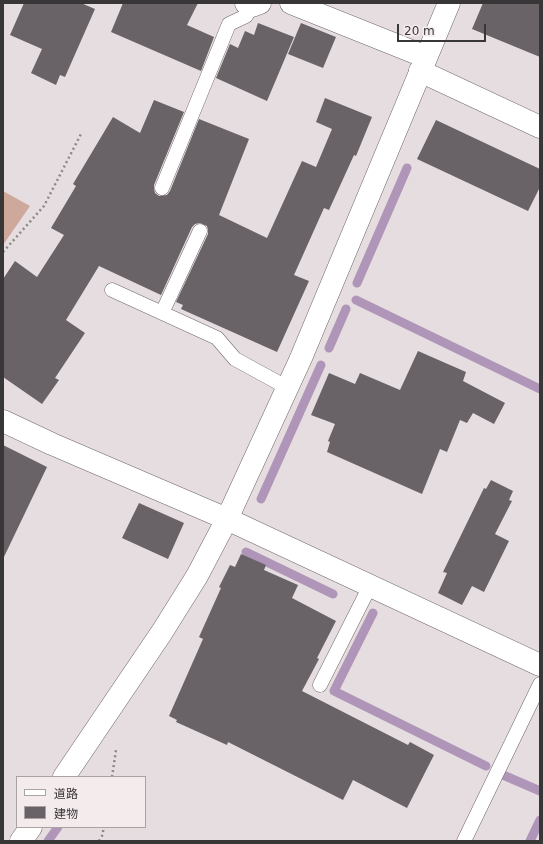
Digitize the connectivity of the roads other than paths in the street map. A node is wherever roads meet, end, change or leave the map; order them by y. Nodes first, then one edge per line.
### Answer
1 (291, 3) edge
2 (449, 3) edge
3 (252, 4) edge
4 (423, 64) junction
5 (540, 127) edge
6 (162, 188) dead end
7 (200, 231) dead end
8 (112, 290) dead end
9 (162, 313) junction
10 (288, 388) junction
11 (3, 421) edge
12 (227, 519) junction
13 (370, 586) junction
14 (540, 665) edge
15 (540, 684) edge
16 (320, 685) dead end
17 (65, 776) edge
18 (30, 828) edge
19 (21, 841) edge
20 (464, 841) edge

1 - 4 street
2 - 4 street
3 - 6 lane
4 - 5 street
4 - 10 street
7 - 9 lane
8 - 9 lane
9 - 10 lane
10 - 12 street
11 - 12 street
12 - 13 street
12 - 17 street
13 - 14 street
13 - 16 lane
15 - 20 lane
18 - 19 street

